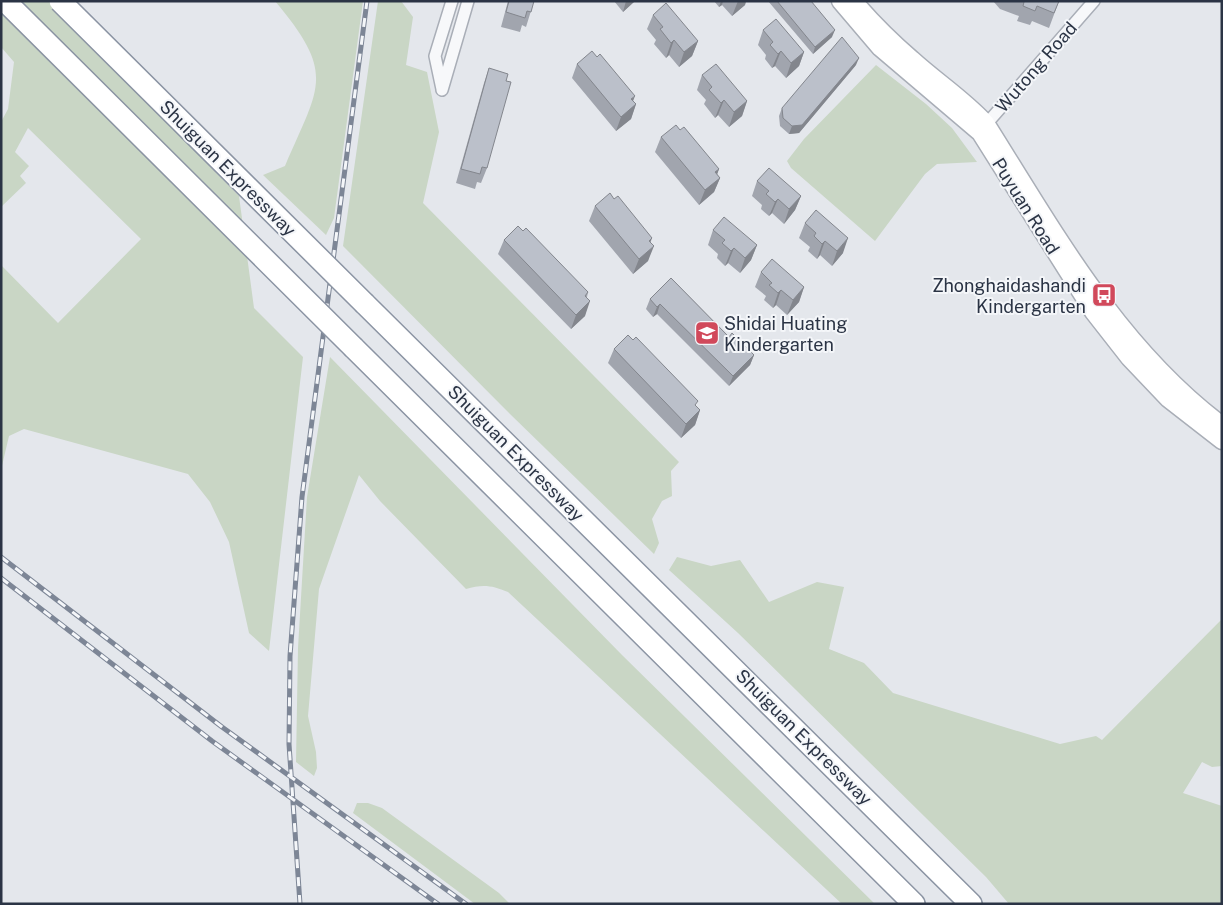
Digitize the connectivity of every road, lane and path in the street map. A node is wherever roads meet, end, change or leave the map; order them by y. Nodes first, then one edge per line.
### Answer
1 (6, 1) edge
2 (60, 1) edge
3 (452, 1) edge
4 (468, 1) edge
5 (840, 1) edge
6 (854, 1) edge
7 (1094, 1) edge
8 (983, 128) junction
9 (1222, 425) edge
10 (1222, 441) edge
11 (914, 904) edge
12 (972, 904) edge

1 - 11 highway, bridge
2 - 12 highway, Shuiguan Expressway, bridge
3 - 4 street
5 - 8 street, Puyuan Road
6 - 8 street, Puyuan Road
7 - 8 street, Wutong Road
8 - 9 street, Puyuan Road
8 - 10 street, Puyuan Road

